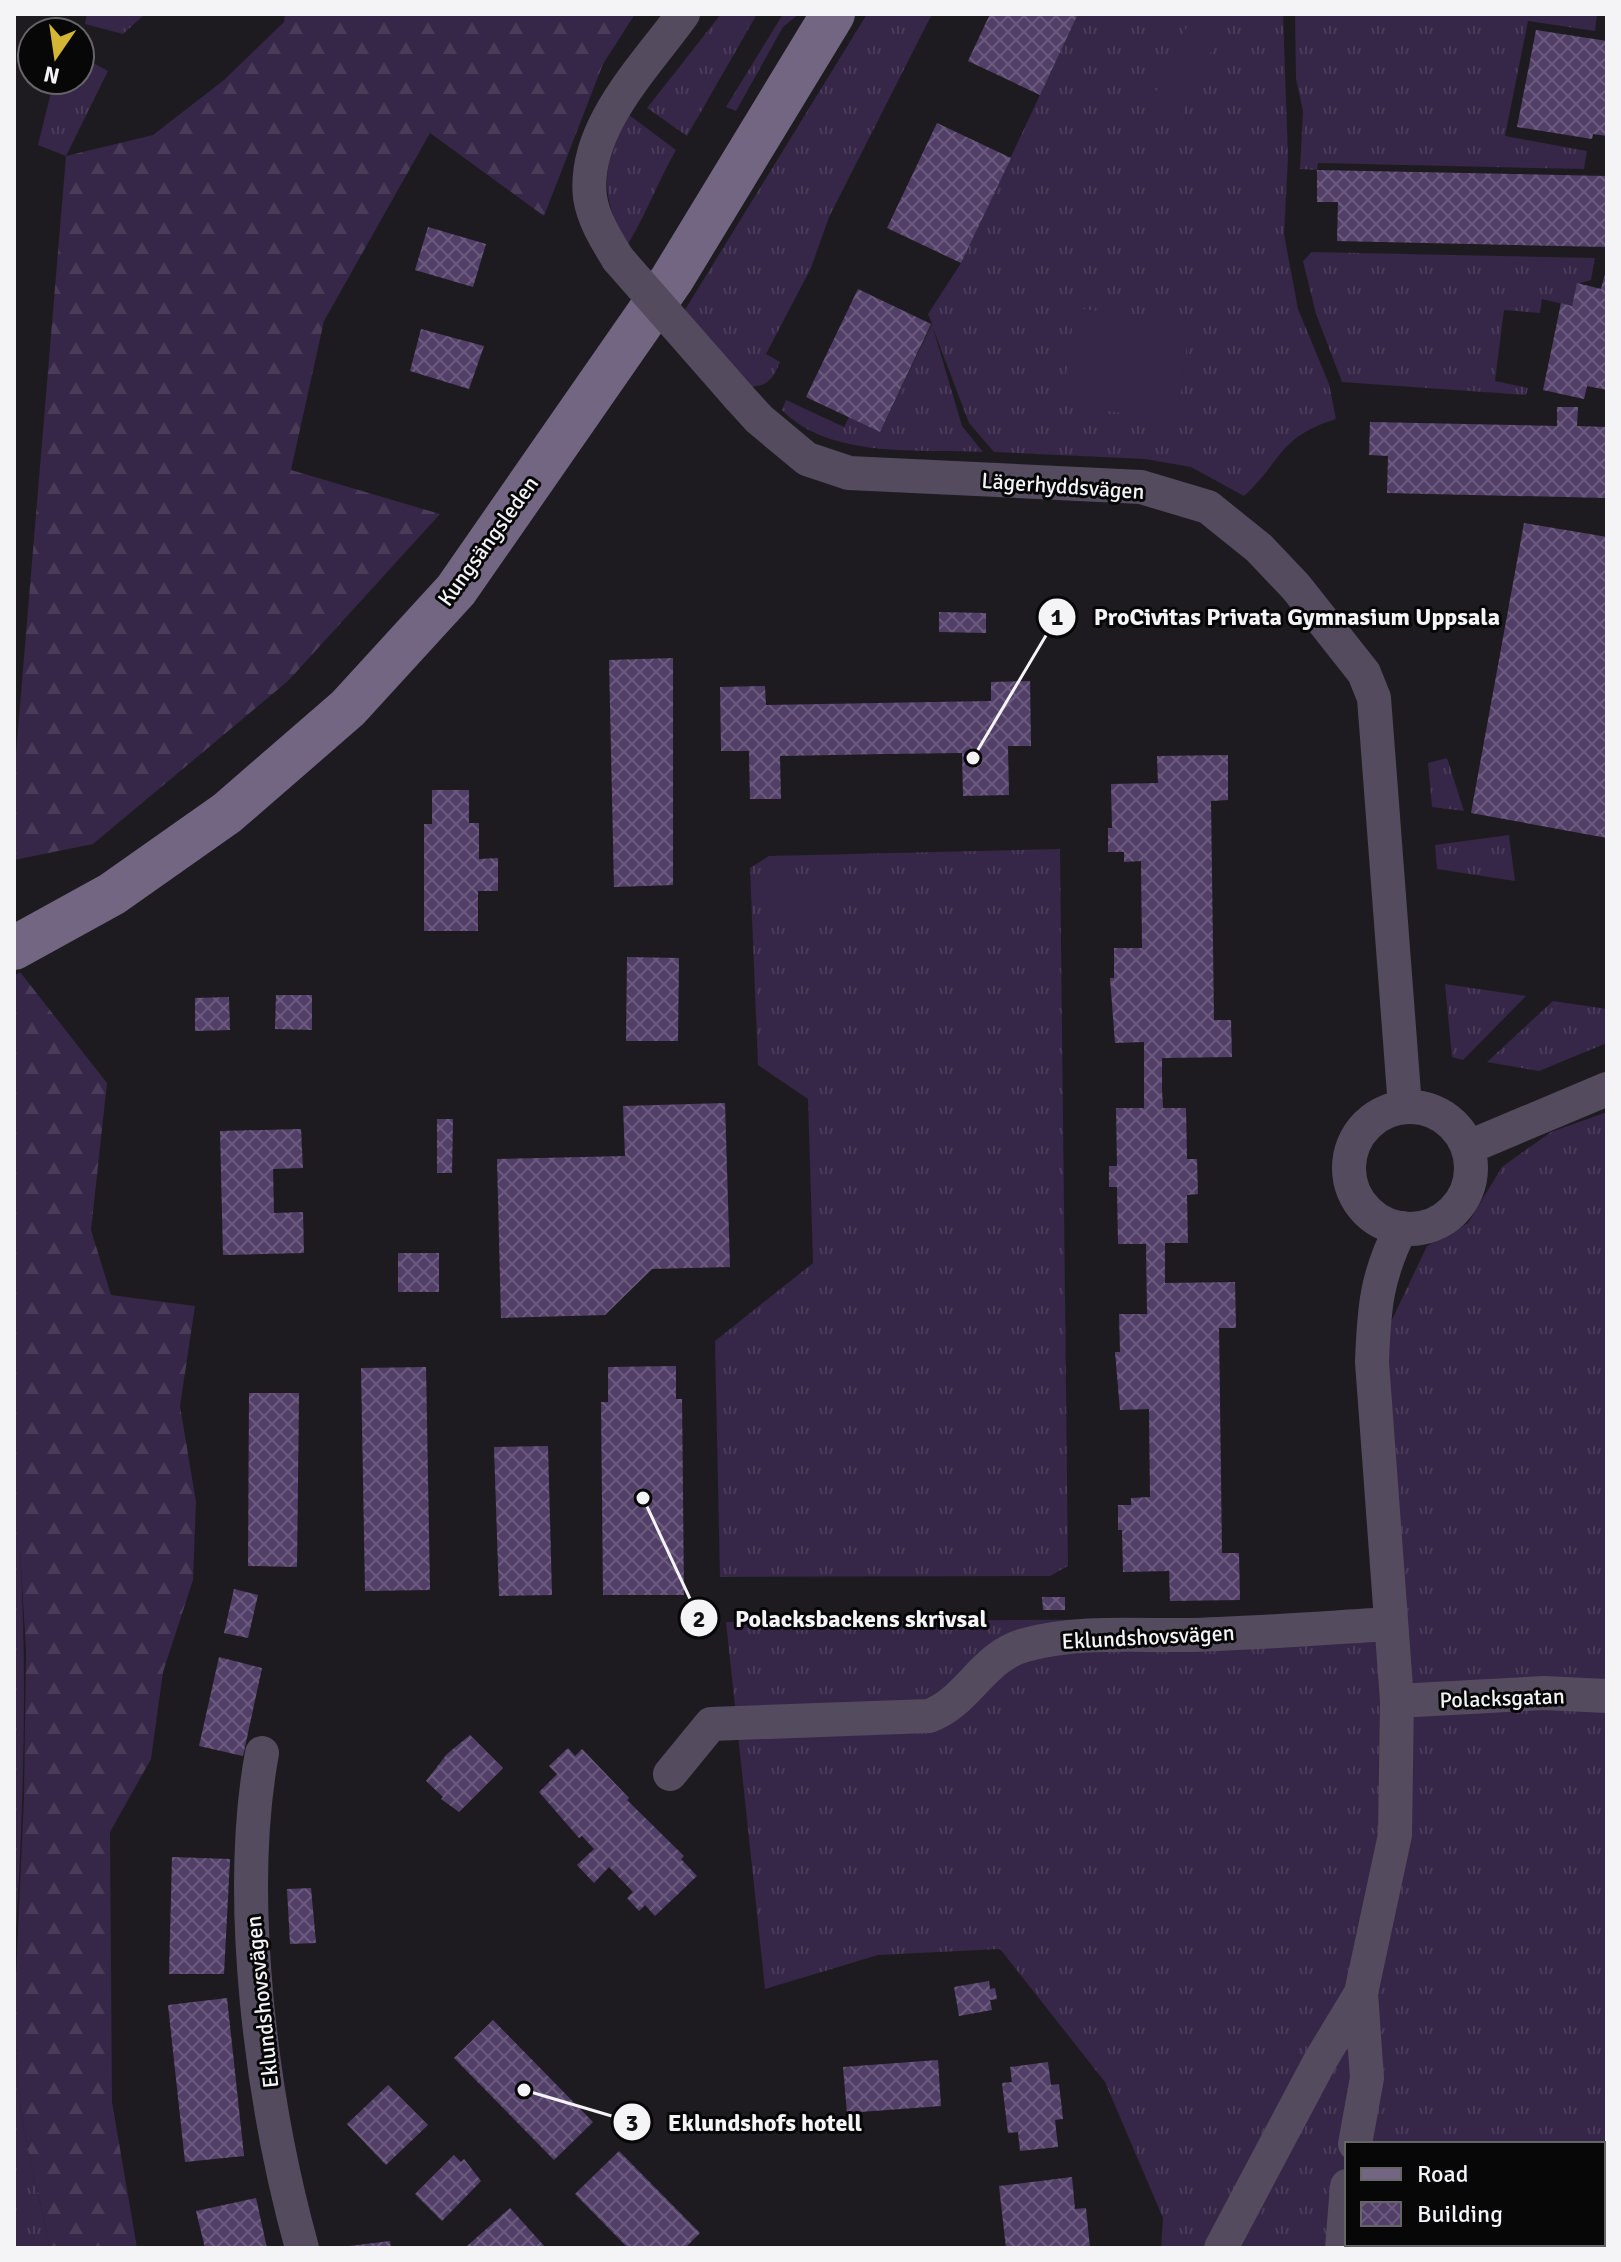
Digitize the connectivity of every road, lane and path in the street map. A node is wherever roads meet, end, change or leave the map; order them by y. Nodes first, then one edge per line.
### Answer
1 (683, 14) edge
2 (833, 14) edge
3 (27, 941) edge
4 (1607, 1089) edge
5 (1405, 1107) junction
6 (1469, 1147) junction
7 (1401, 1228) junction
8 (1389, 1624) junction
9 (1607, 1696) edge
10 (1397, 1701) junction
11 (262, 1753) dead end
12 (670, 1774) dead end
13 (1361, 1993) junction
14 (1355, 2142) edge
15 (1345, 2196) edge
16 (302, 2248) edge
17 (1221, 2248) edge
18 (1342, 2248) edge

1 - 5 street, Lägerhyddsvägen, bridge
2 - 3 main road, Kungsängsleden
4 - 6 street
5 - 6 street
5 - 7 street
6 - 7 street
7 - 8 street
8 - 10 street
8 - 12 street, Eklundshovsvägen
9 - 10 street, Polacksgatan
10 - 13 street
11 - 16 street, Eklundshovsvägen
13 - 14 street
13 - 17 street
15 - 18 street

